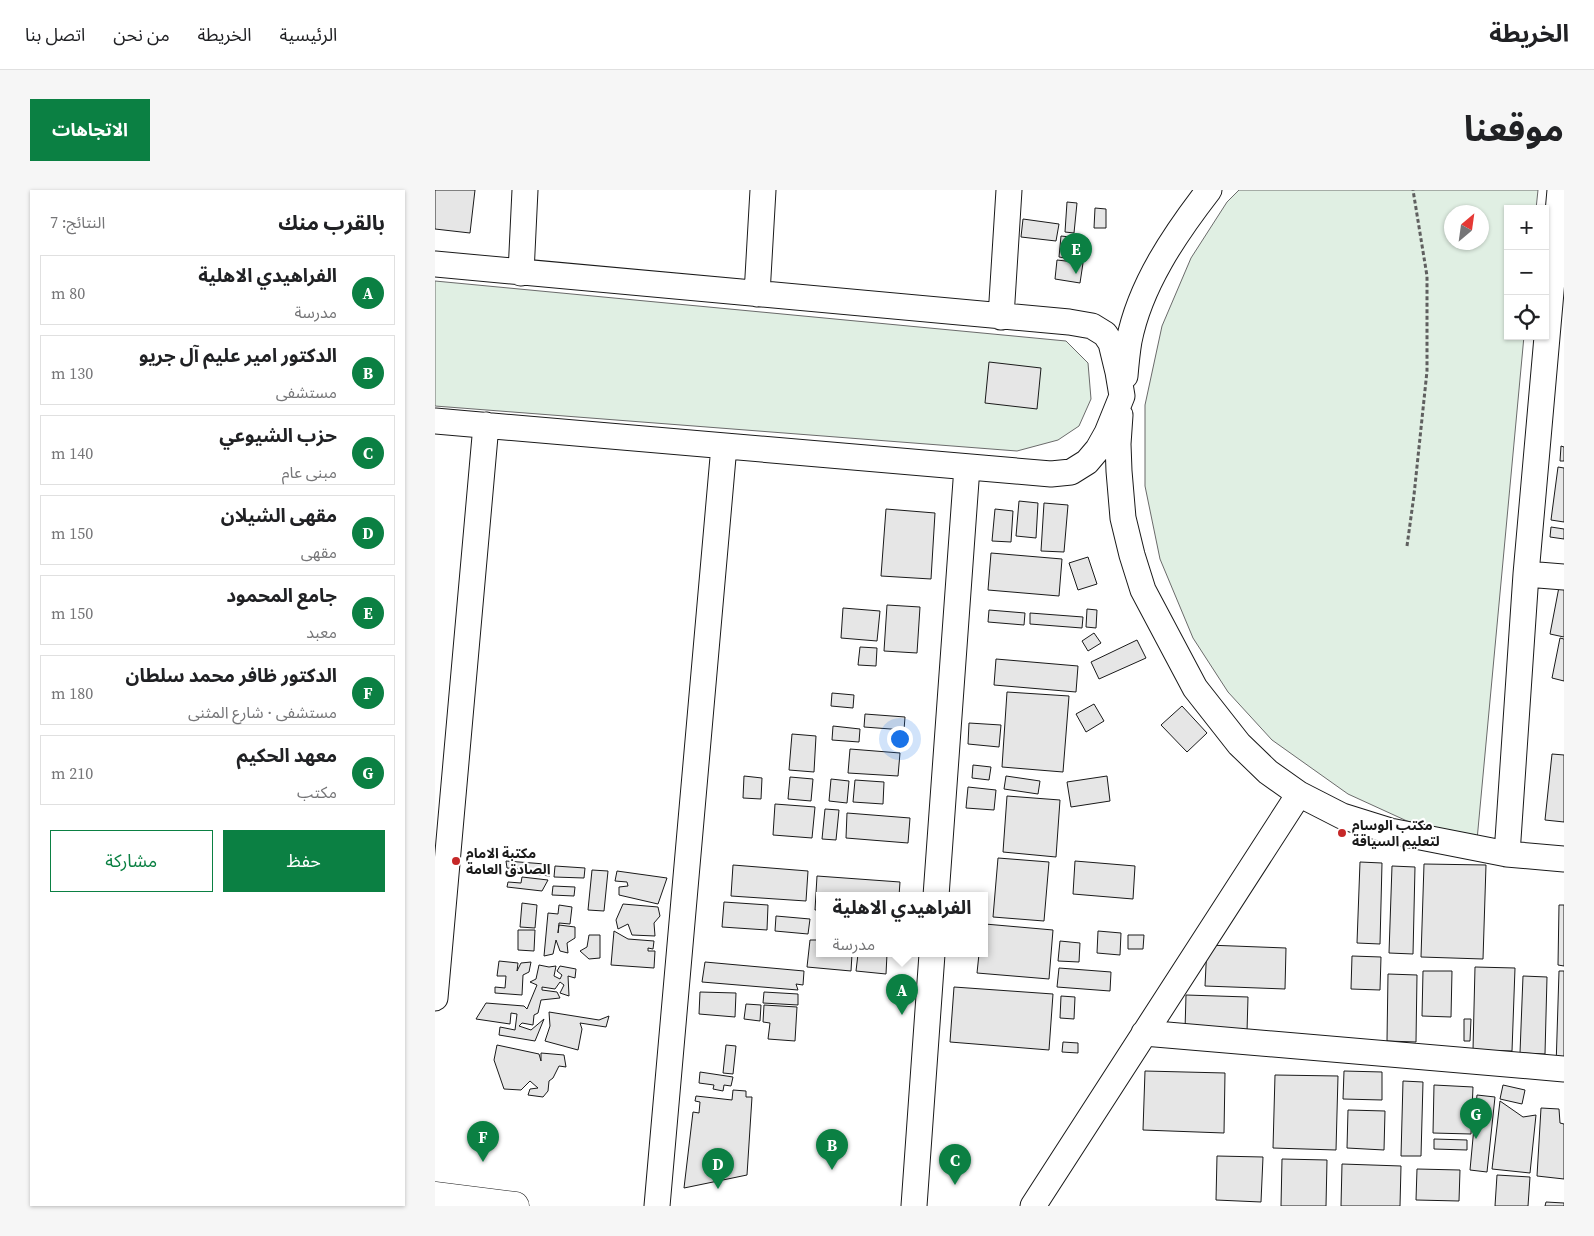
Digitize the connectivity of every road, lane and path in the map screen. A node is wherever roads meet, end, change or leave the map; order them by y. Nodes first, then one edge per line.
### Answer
1 (525, 190) edge
2 (763, 190) edge
3 (1009, 190) edge
4 (1209, 190) edge
5 (1413, 190) edge
6 (1560, 190) edge
7 (435, 264) edge
8 (521, 272) junction
9 (757, 294) junction
10 (1557, 305) edge
11 (1001, 317) junction
12 (1122, 396) junction
13 (435, 421) edge
14 (486, 425) junction
15 (724, 446) junction
16 (967, 467) junction
17 (1407, 546) dead end
18 (1526, 574) junction
19 (1564, 576) edge
20 (1299, 794) junction
21 (1507, 854) junction
22 (1564, 859) edge
23 (936, 892) edge
24 (932, 957) edge
25 (435, 998) edge
26 (1144, 1032) junction
27 (1564, 1069) edge
28 (435, 1196) edge
29 (515, 1206) edge
30 (657, 1206) edge
31 (914, 1206) edge
32 (1033, 1206) edge

1 - 8 street
2 - 9 street
3 - 11 street
4 - 12 street
5 - 17 path
6 - 10 street
7 - 8 street
8 - 9 street
9 - 11 street
10 - 18 street
11 - 12 street
12 - 16 street
12 - 20 street
13 - 14 street
14 - 15 street
14 - 25 street
15 - 16 street
15 - 30 street
16 - 23 street
18 - 19 street
18 - 21 street
20 - 21 street
20 - 26 street
21 - 22 street
24 - 31 street
26 - 27 street
26 - 32 street
28 - 29 main road

